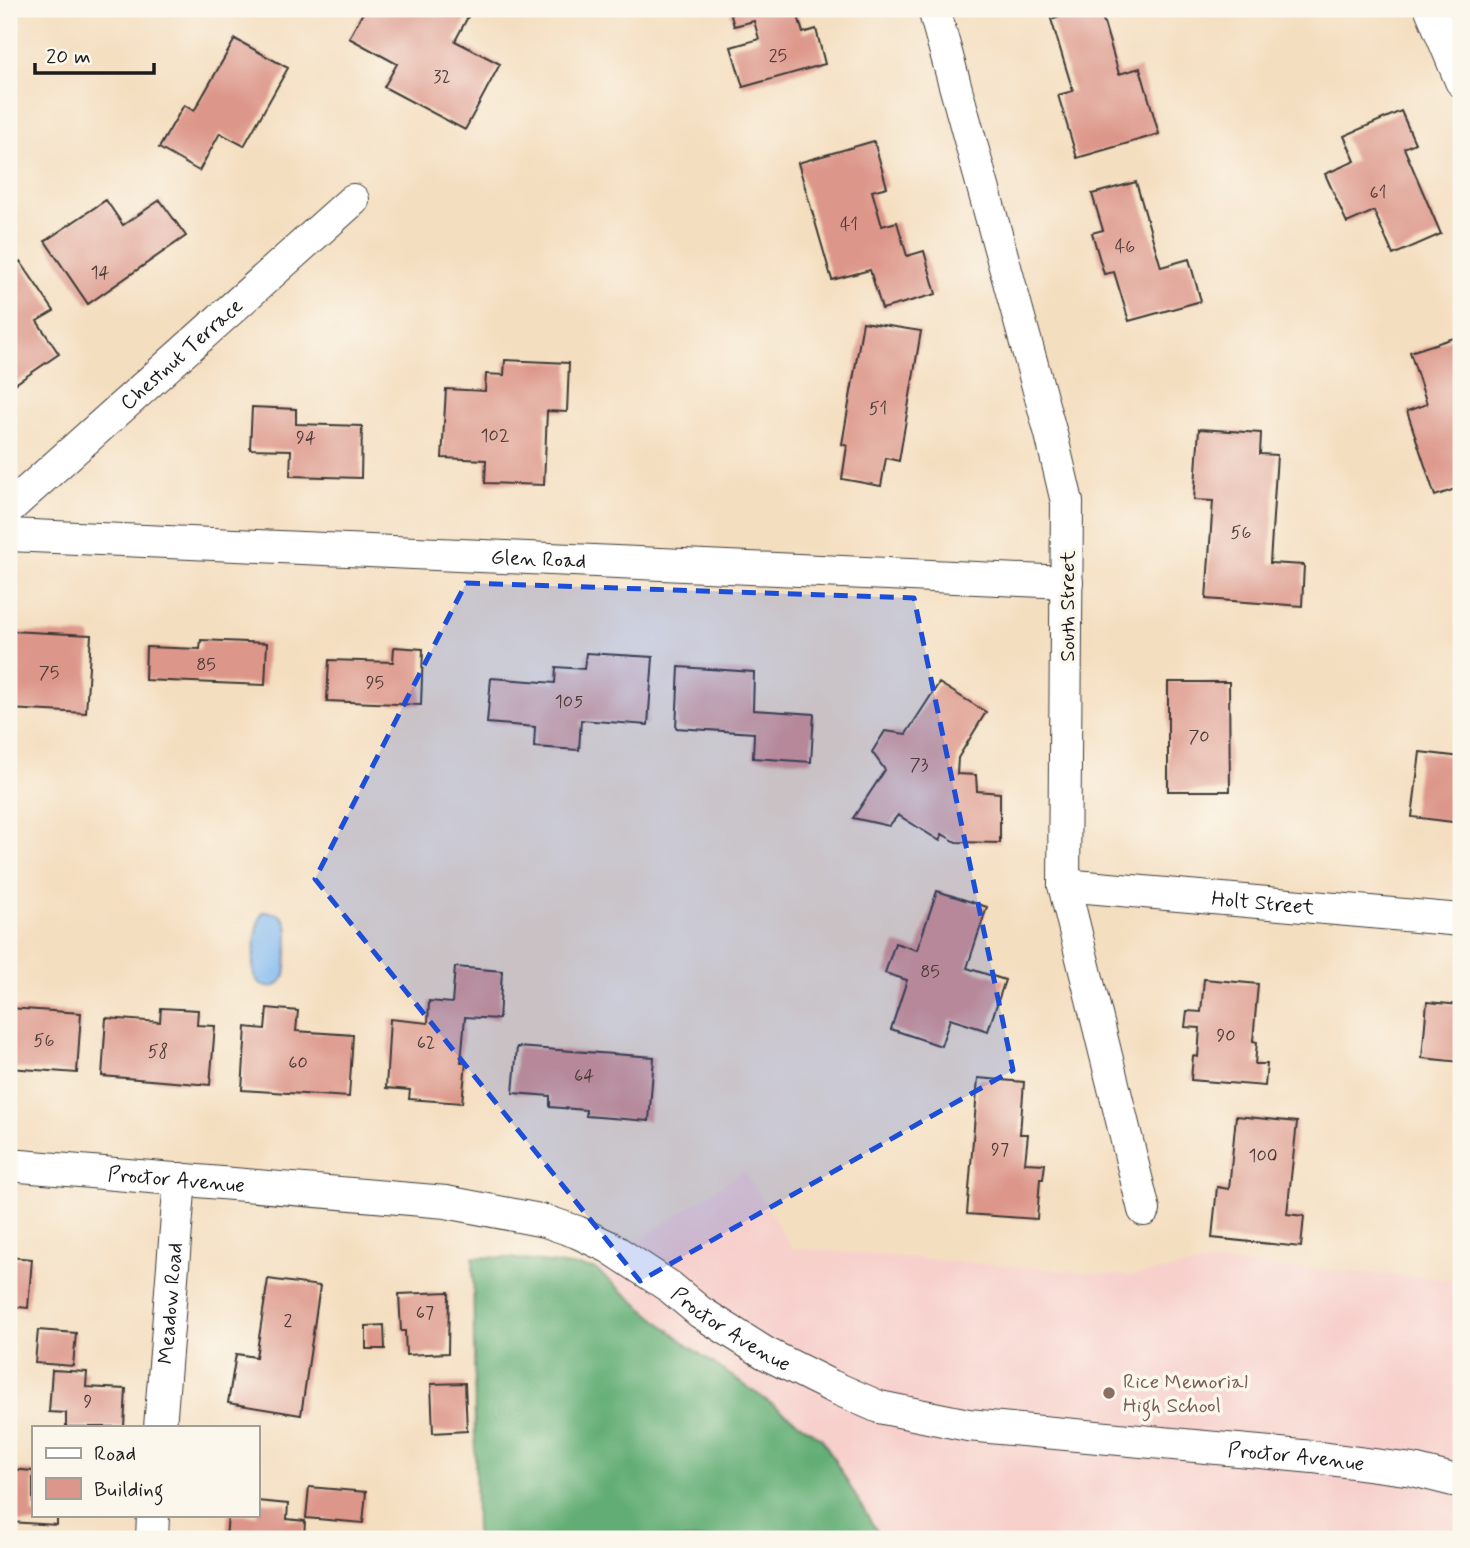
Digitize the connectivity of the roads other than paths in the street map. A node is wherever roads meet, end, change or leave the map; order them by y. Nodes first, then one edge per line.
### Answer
1 (934, 9) edge
2 (1431, 9) edge
3 (1461, 81) edge
4 (353, 200) dead end
5 (9, 508) edge
6 (9, 535) edge
7 (1067, 582) junction
8 (1064, 885) junction
9 (1461, 920) edge
10 (9, 1165) edge
11 (180, 1179) junction
12 (1144, 1210) dead end
13 (160, 1426) edge
14 (1461, 1482) edge
15 (153, 1516) edge
16 (152, 1539) edge

1 - 7 street, South Street
2 - 3 street
4 - 5 street, Chestnut Terrace
6 - 7 street, Glen Road
7 - 8 street, South Street
8 - 9 street, Holt Street
8 - 12 street, South Street
10 - 11 street, Proctor Avenue
11 - 13 street, Meadow Road
11 - 14 street, Proctor Avenue
15 - 16 street

